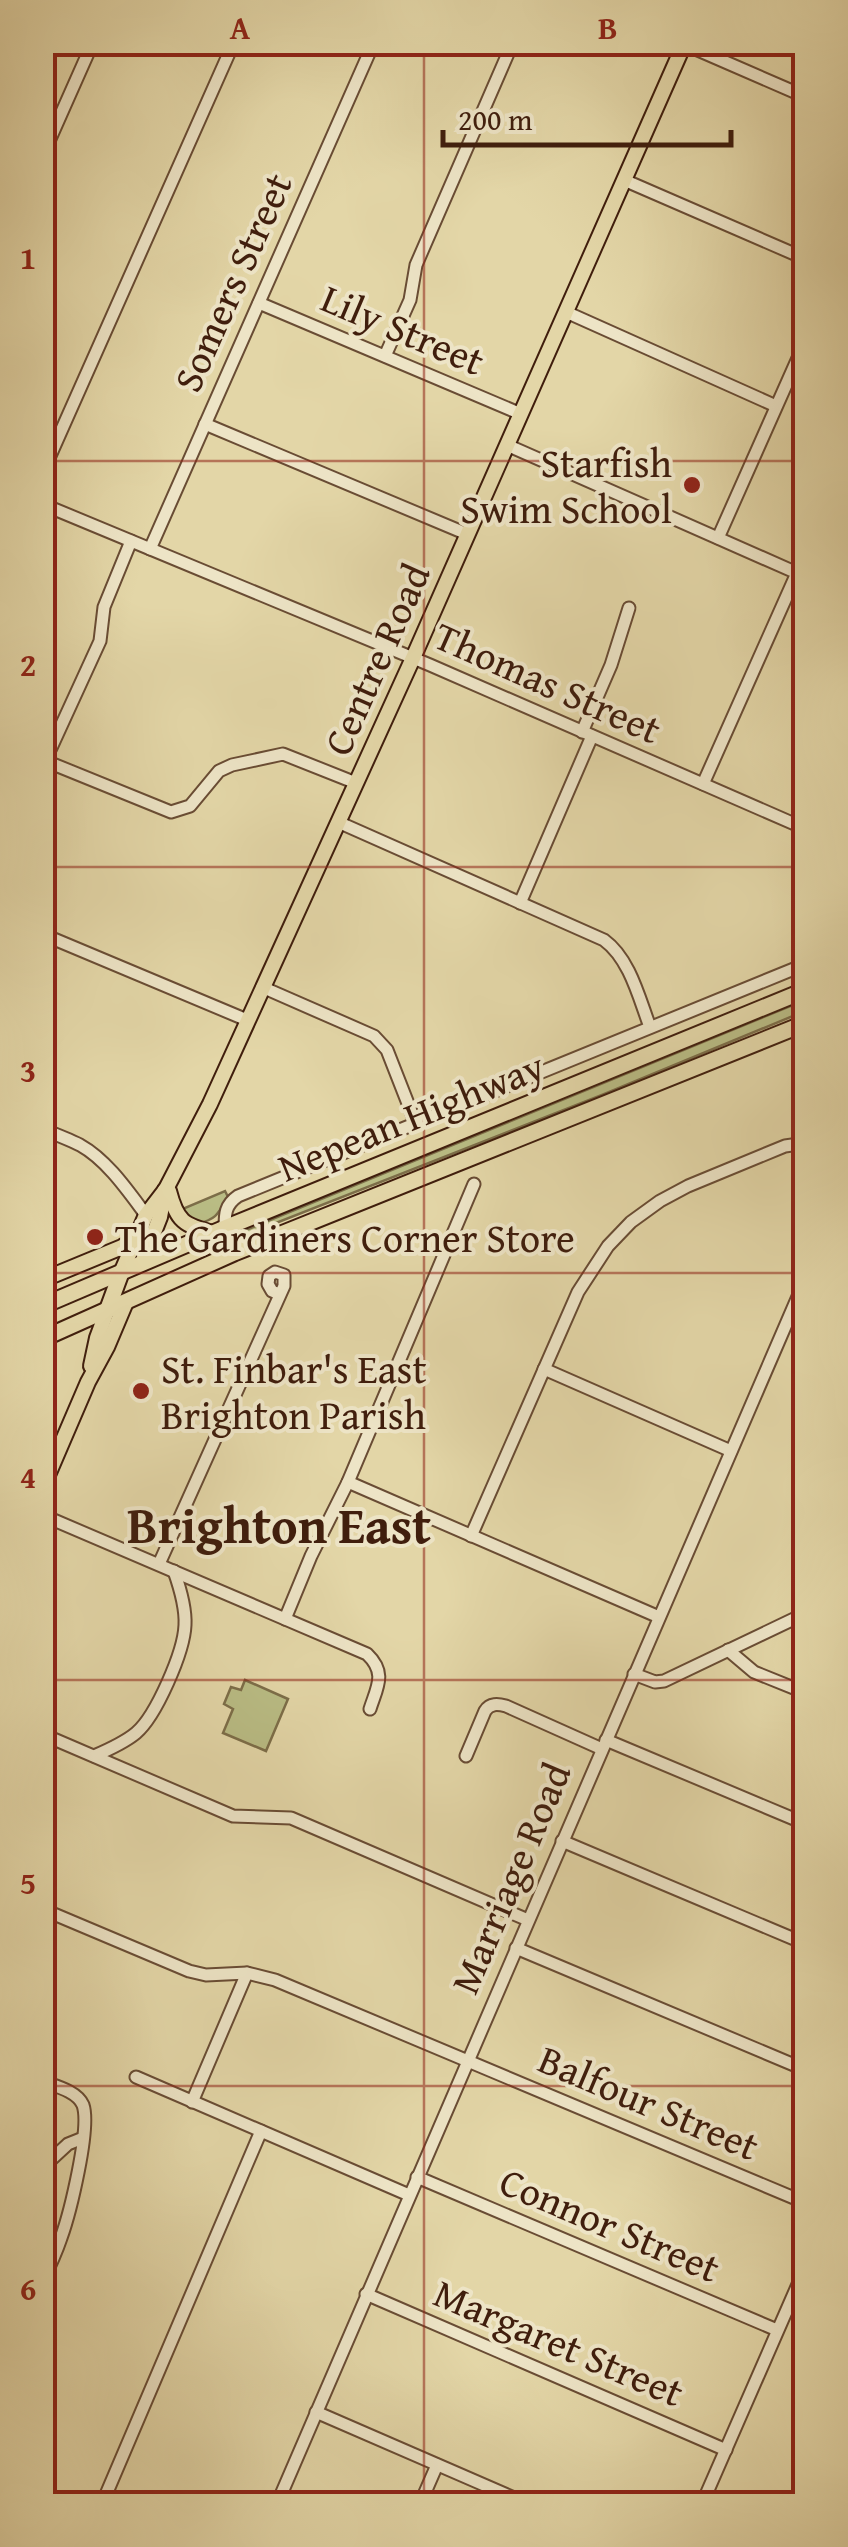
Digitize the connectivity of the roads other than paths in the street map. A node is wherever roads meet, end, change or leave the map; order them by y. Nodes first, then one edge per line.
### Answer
1 (93, 42) edge
2 (234, 42) edge
3 (374, 42) edge
4 (513, 42) edge
5 (666, 42) edge
6 (683, 45) edge
7 (806, 97) edge
8 (42, 157) edge
9 (624, 180) junction
10 (806, 259) edge
11 (259, 304) junction
12 (566, 312) junction
13 (806, 340) edge
14 (384, 356) junction
15 (776, 406) junction
16 (521, 414) junction
17 (205, 424) junction
18 (508, 445) junction
19 (42, 474) edge
20 (42, 504) edge
21 (468, 534) junction
22 (718, 538) junction
23 (131, 541) junction
24 (150, 548) junction
25 (629, 608) dead end
26 (413, 658) junction
27 (587, 734) junction
28 (42, 760) edge
29 (356, 783) junction
30 (703, 784) junction
31 (338, 822) junction
32 (806, 829) edge
33 (520, 903) junction
34 (42, 934) edge
35 (806, 964) edge
36 (262, 987) junction
37 (806, 990) edge
38 (248, 1020) junction
39 (806, 1023) edge
40 (650, 1028) junction
41 (416, 1124) junction
42 (42, 1129) edge
43 (806, 1146) edge
44 (474, 1184) dead end
45 (167, 1186) junction
46 (132, 1194) junction
47 (146, 1215) junction
48 (219, 1230) junction
49 (136, 1238) junction
50 (234, 1253) junction
51 (142, 1264) junction
52 (121, 1272) junction
53 (806, 1278) edge
54 (42, 1280) edge
55 (279, 1294) dead end
56 (126, 1302) junction
57 (42, 1306) edge
58 (107, 1311) junction
59 (42, 1338) edge
60 (544, 1368) junction
61 (88, 1382) junction
62 (730, 1451) junction
63 (348, 1482) junction
64 (42, 1489) edge
65 (42, 1515) edge
66 (471, 1536) junction
67 (159, 1564) junction
68 (174, 1570) junction
69 (806, 1610) edge
70 (659, 1617) junction
71 (285, 1618) junction
72 (728, 1650) junction
73 (634, 1674) junction
74 (806, 1693) edge
75 (370, 1710) dead end
76 (42, 1734) edge
77 (604, 1744) junction
78 (94, 1756) junction
79 (466, 1756) dead end
80 (806, 1824) edge
81 (562, 1841) junction
82 (42, 1909) edge
83 (528, 1920) junction
84 (806, 1944) edge
85 (516, 1948) junction
86 (246, 1973) junction
87 (466, 2061) junction
88 (806, 2070) edge
89 (136, 2077) dead end
90 (42, 2081) edge
91 (192, 2102) junction
92 (261, 2131) junction
93 (83, 2138) junction
94 (81, 2153) junction
95 (54, 2159) junction
96 (42, 2168) edge
97 (417, 2177) junction
98 (409, 2195) junction
99 (806, 2204) edge
100 (806, 2266) edge
101 (42, 2282) edge
102 (366, 2294) junction
103 (792, 2296) junction
104 (806, 2301) edge
105 (778, 2330) junction
106 (316, 2412) junction
107 (726, 2450) junction
108 (437, 2464) junction
109 (102, 2504) edge
110 (277, 2504) edge
111 (420, 2504) edge
112 (528, 2504) edge
113 (702, 2504) edge

1 - 8 street
2 - 19 street
3 - 11 street, Somers Street
4 - 14 street
5 - 6 street
6 - 7 street
6 - 9 main road, Centre Road
9 - 10 street
9 - 12 main road, Centre Road
11 - 14 street, Lily Street
11 - 17 street, Somers Street
12 - 15 street
12 - 16 main road, Centre Road
13 - 15 street
14 - 16 street, Lily Street
15 - 22 street
16 - 18 main road, Centre Road
17 - 21 street
17 - 24 street, Somers Street
18 - 21 main road, Centre Road
18 - 22 street
20 - 23 street, Thomas Street
21 - 26 main road, Centre Road
22 - 30 street
23 - 24 street, Thomas Street
23 - 28 street
24 - 26 street, Thomas Street
25 - 27 street
26 - 27 street, Thomas Street
26 - 29 main road, Centre Road
27 - 30 street, Thomas Street
27 - 33 street
28 - 29 street
29 - 31 main road, Centre Road
30 - 32 street, Thomas Street
31 - 33 street
31 - 36 main road, Centre Road
33 - 40 street
34 - 38 street
35 - 40 street
36 - 38 main road, Centre Road
36 - 41 street
37 - 48 highway, Nepean Highway
38 - 45 main road, Centre Road
39 - 50 highway, Nepean Highway
40 - 41 street
41 - 48 street
42 - 46 street
43 - 60 street
44 - 63 street
45 - 46 street
45 - 47 main road, Centre Road
45 - 48 main road
45 - 51 main road, Centre Road
46 - 47 street
47 - 49 main road, Centre Road
48 - 50 highway
48 - 51 highway, Nepean Highway
49 - 52 main road, Centre Road
49 - 54 main road
50 - 56 highway, Nepean Highway
51 - 52 highway, Nepean Highway
51 - 56 highway, Centre Road
52 - 57 highway, Nepean Highway
52 - 58 highway, Centre Road
53 - 62 street, Marriage Road
55 - 67 street
56 - 58 highway, Nepean Highway
56 - 61 main road, Centre Road
58 - 59 highway, Nepean Highway
58 - 61 main road, Centre Road
60 - 62 street
60 - 66 street
61 - 64 main road, Centre Road
62 - 70 street, Marriage Road
63 - 66 street
63 - 71 street
65 - 67 street
66 - 70 street
67 - 68 street
68 - 71 street
68 - 78 street
69 - 72 street
70 - 73 street, Marriage Road
71 - 75 street
72 - 73 street
72 - 74 street
73 - 77 street, Marriage Road
76 - 78 street
77 - 79 street
77 - 80 street
77 - 81 street, Marriage Road
78 - 83 street
81 - 83 street, Marriage Road
81 - 84 street
82 - 86 street, Balfour Street
83 - 85 street, Marriage Road
85 - 87 street, Marriage Road
85 - 88 street
86 - 87 street, Balfour Street
86 - 91 street
87 - 97 street, Marriage Road
87 - 99 street, Balfour Street
89 - 91 street
90 - 93 street
91 - 92 street
92 - 98 street
92 - 109 street
93 - 94 street
93 - 95 street
94 - 95 street
94 - 101 street
95 - 96 street
97 - 98 street, Marriage Road
97 - 105 street, Connor Street
98 - 102 street, Marriage Road
100 - 103 street
102 - 106 street, Marriage Road
102 - 107 street, Margaret Street
103 - 104 street
103 - 105 street
105 - 107 street
106 - 108 street
106 - 110 street, Marriage Road
107 - 113 street
108 - 111 street
108 - 112 street

